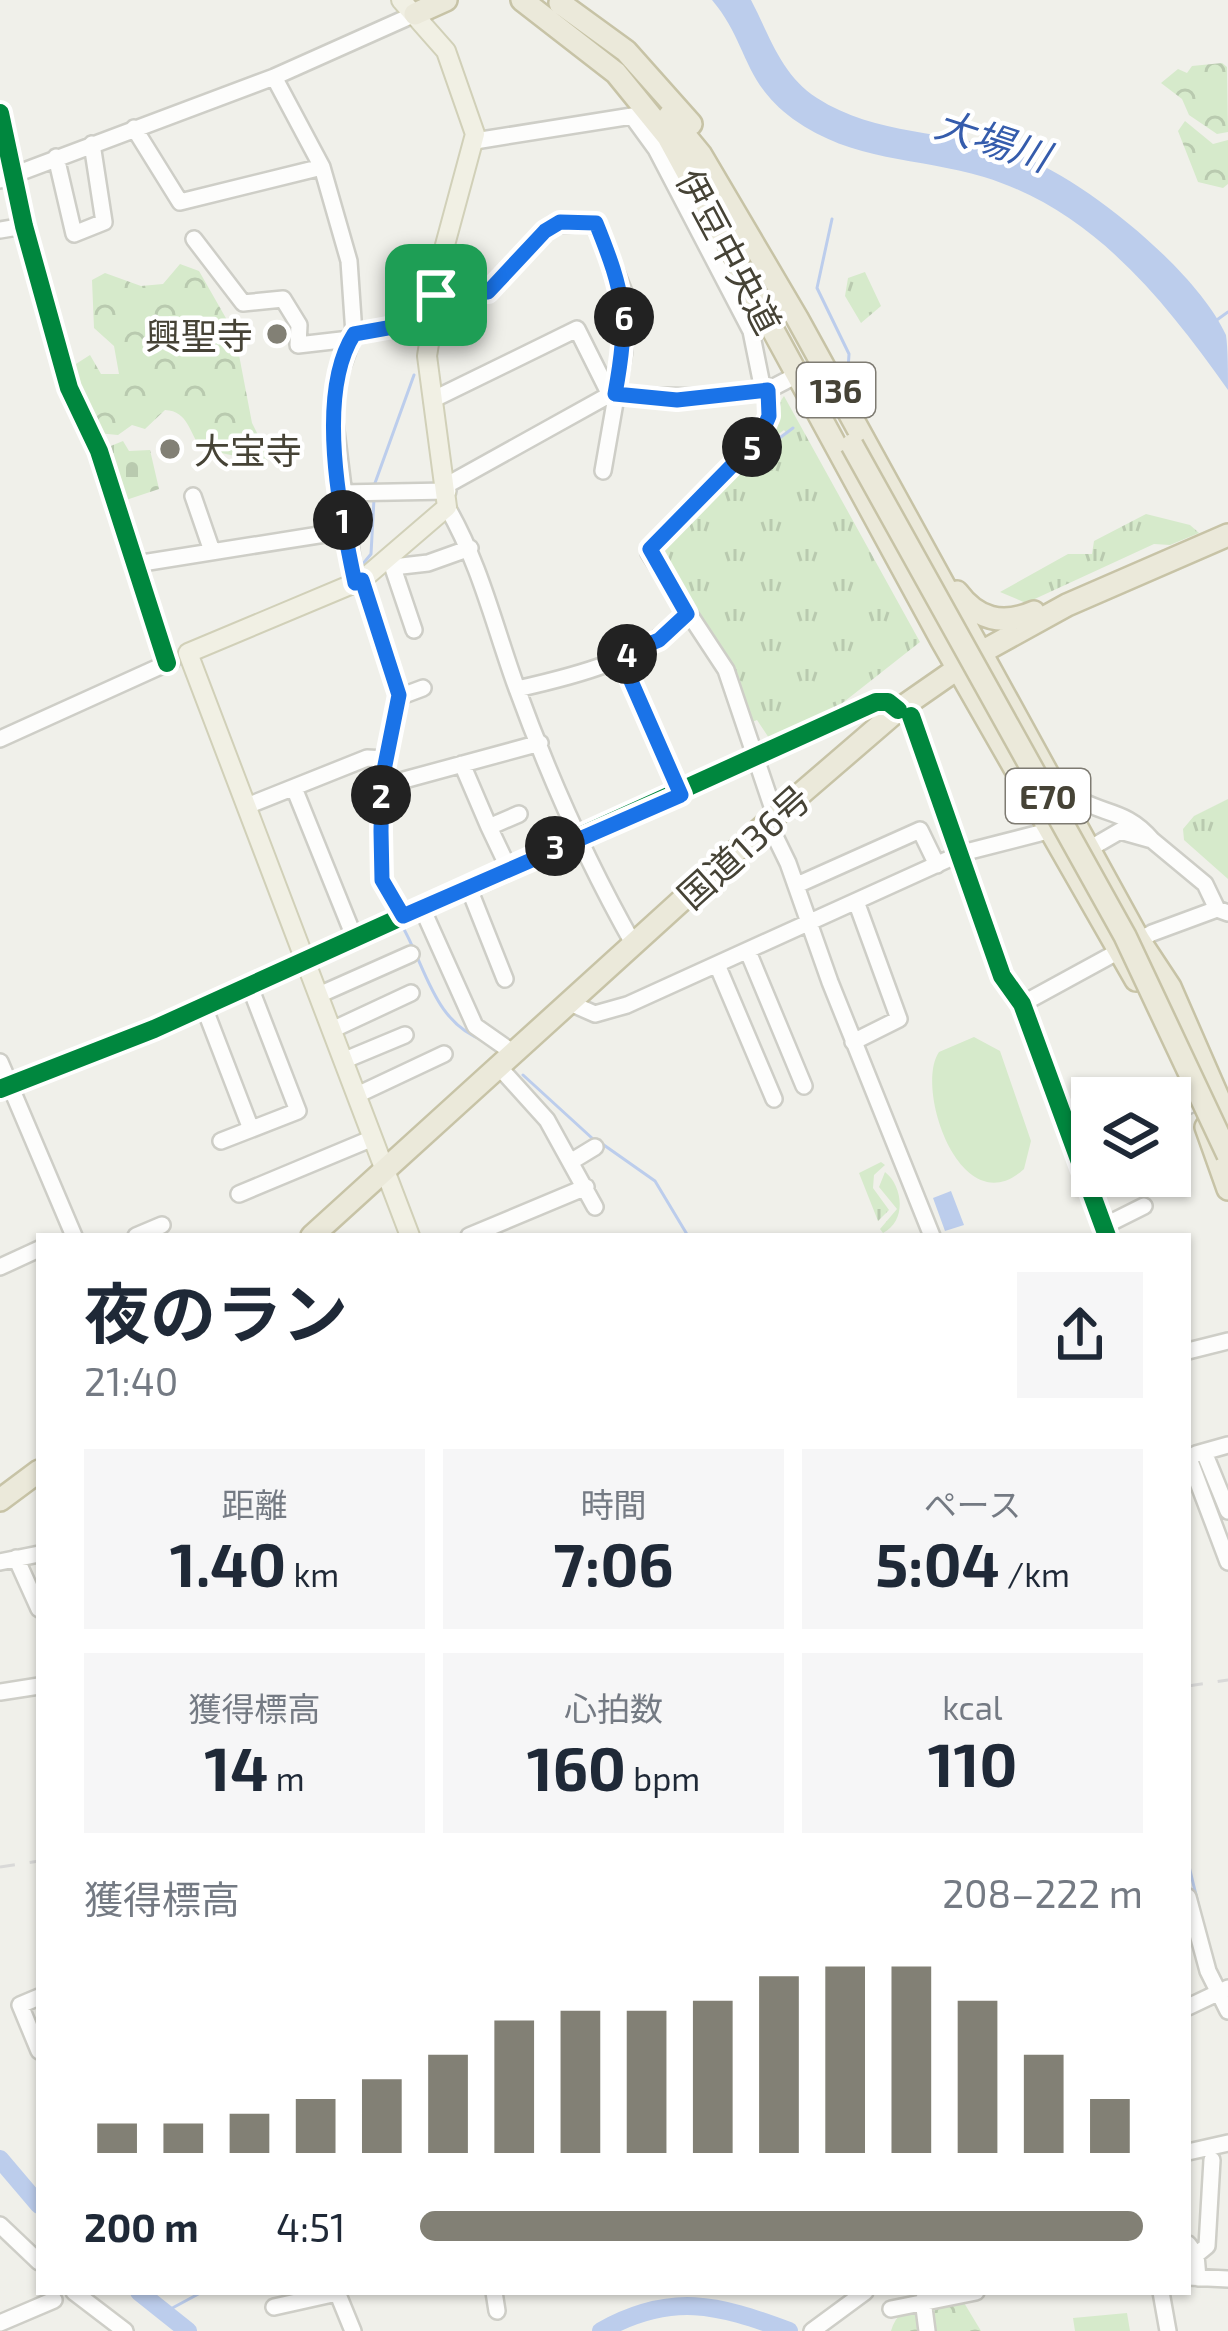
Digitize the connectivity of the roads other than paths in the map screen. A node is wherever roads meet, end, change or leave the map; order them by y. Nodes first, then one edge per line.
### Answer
1 (446, 0) edge
2 (518, 0) edge
3 (553, 1) edge
4 (416, 5) edge
5 (274, 77) junction
6 (648, 107) junction
7 (0, 113) edge
8 (134, 128) junction
9 (681, 133) junction
10 (2, 137) edge
11 (475, 141) junction
12 (92, 144) junction
13 (56, 157) junction
14 (322, 167) junction
15 (6, 178) edge
16 (24, 226) junction
17 (0, 230) edge
18 (194, 239) dead end
19 (436, 295) junction
20 (797, 317) junction
21 (432, 320) junction
22 (352, 337) junction
23 (797, 375) junction
24 (766, 390) junction
25 (612, 395) junction
26 (432, 400) junction
27 (852, 445) junction
28 (604, 471) dead end
29 (891, 491) junction
30 (340, 494) junction
31 (447, 494) junction
32 (193, 496) dead end
33 (344, 531) junction
34 (1227, 539) edge
35 (470, 548) junction
36 (212, 551) junction
37 (392, 563) junction
38 (136, 564) junction
39 (1154, 572) junction
40 (358, 582) junction
41 (1094, 592) junction
42 (687, 614) junction
43 (414, 629) dead end
44 (188, 653) junction
45 (620, 656) junction
46 (984, 659) junction
47 (167, 663) junction
48 (961, 675) junction
49 (423, 688) dead end
50 (517, 689) junction
51 (399, 697) junction
52 (905, 713) junction
53 (0, 740) edge
54 (540, 742) junction
55 (754, 757) junction
56 (386, 760) junction
57 (462, 764) junction
58 (1046, 770) junction
59 (294, 788) junction
60 (381, 793) junction
61 (681, 795) junction
62 (247, 806) junction
63 (519, 814) dead end
64 (772, 823) junction
65 (489, 827) junction
66 (1048, 831) junction
67 (580, 835) junction
68 (1152, 840) junction
69 (1089, 849) junction
70 (962, 853) junction
71 (937, 865) junction
72 (508, 867) junction
73 (797, 885) junction
74 (468, 886) junction
75 (856, 904) junction
76 (422, 908) junction
77 (1222, 911) edge
78 (403, 916) junction
79 (811, 926) junction
80 (355, 938) junction
81 (634, 945) junction
82 (1130, 946) junction
83 (748, 953) junction
84 (411, 954) dead end
85 (309, 960) junction
86 (718, 968) junction
87 (505, 979) dead end
88 (250, 987) junction
89 (321, 994) junction
90 (411, 994) dead end
91 (1022, 1004) junction
92 (573, 1006) junction
93 (204, 1007) junction
94 (334, 1030) junction
95 (405, 1035) dead end
96 (853, 1042) junction
97 (444, 1054) dead end
98 (345, 1060) junction
99 (0, 1062) edge
100 (507, 1065) junction
101 (804, 1086) dead end
102 (4, 1087) edge
103 (1223, 1089) edge
104 (357, 1095) junction
105 (774, 1099) dead end
106 (1195, 1102) junction
107 (1191, 1104) edge
108 (1228, 1120) edge
109 (1071, 1121) edge
110 (251, 1129) junction
111 (373, 1138) junction
112 (221, 1141) dead end
113 (595, 1147) dead end
114 (1228, 1156) edge
115 (572, 1161) junction
116 (387, 1176) junction
117 (586, 1187) junction
118 (1228, 1189) edge
119 (238, 1194) dead end
120 (1097, 1197) edge
121 (1144, 1206) dead end
122 (595, 1207) dead end
123 (162, 1225) dead end
124 (1106, 1231) edge
125 (70, 1233) edge
126 (143, 1233) edge
127 (316, 1233) edge
128 (331, 1233) edge
129 (409, 1233) edge
130 (476, 1233) edge
131 (931, 1233) edge
132 (36, 1250) edge
133 (0, 1267) edge
134 (1228, 1340) edge
135 (1191, 1350) edge
136 (1228, 1445) edge
137 (1192, 1455) edge
138 (36, 1473) edge
139 (36, 1486) edge
140 (0, 1500) edge
141 (0, 1511) edge
142 (1228, 1511) edge
143 (8, 1560) edge
144 (1228, 1562) edge
145 (36, 1604) edge
146 (36, 1687) edge
147 (0, 1691) edge
148 (1191, 1905) edge
149 (1223, 1991) edge
150 (36, 1998) edge
151 (1191, 2006) edge
152 (1228, 2011) edge
153 (36, 2044) edge
154 (1228, 2143) edge
155 (1191, 2151) edge
156 (1212, 2160) dead end
157 (0, 2225) edge
158 (1192, 2249) edge
159 (36, 2259) edge
160 (1193, 2277) edge
161 (1228, 2279) edge
162 (78, 2295) edge
163 (324, 2295) edge
164 (338, 2295) edge
165 (494, 2295) edge
166 (956, 2295) edge
167 (1161, 2295) edge
168 (843, 2298) edge
169 (54, 2300) dead end
170 (923, 2300) junction
171 (274, 2307) dead end
172 (891, 2309) dead end
173 (497, 2312) dead end
174 (0, 2323) edge
175 (125, 2331) edge
176 (353, 2331) edge
177 (812, 2331) edge
178 (927, 2331) edge
179 (1168, 2331) edge

1 - 4 highway
2 - 6 highway, 伊豆中央道 / 136
3 - 9 highway, 伊豆中央道 / 136
3 - 20 highway
4 - 5 street
4 - 11 main road
5 - 8 street
5 - 14 street
6 - 23 highway, 伊豆中央道 / 136
6 - 27 highway
7 - 10 street
8 - 12 street
8 - 14 street
9 - 20 highway, 伊豆中央道 / 136
9 - 27 highway
10 - 15 street
11 - 19 main road
11 - 24 street
12 - 13 street
12 - 13 street
13 - 15 street
14 - 22 street
15 - 16 street
16 - 17 street
16 - 38 street
18 - 22 street
19 - 21 main road
19 - 25 street
20 - 29 highway, 伊豆中央道 / 136
21 - 22 street
21 - 26 main road
22 - 30 street
23 - 24 street
23 - 48 highway, 伊豆中央道 / 136
24 - 25 street
24 - 42 street
25 - 26 street
25 - 28 street
25 - 31 street
26 - 31 main road
27 - 114 highway, E70, bridge
29 - 41 highway
29 - 46 highway, 伊豆中央道 / 136
30 - 31 street
30 - 33 street
31 - 35 street
31 - 37 main road
32 - 36 street
33 - 36 street
33 - 40 street
34 - 39 highway, 国道136号
35 - 37 street
35 - 50 street
36 - 38 street
37 - 40 main road
37 - 43 street
38 - 47 street
39 - 41 highway, 国道136号
39 - 46 highway, 国道136号
40 - 44 main road
40 - 51 street
41 - 46 highway, 国道136号
42 - 45 street
42 - 55 street
44 - 47 street
44 - 62 main road
45 - 50 street
45 - 61 street
46 - 48 highway, 国道136号
46 - 58 highway, 136
47 - 53 street
48 - 52 highway, 国道136号
48 - 66 highway, 136
49 - 51 street
50 - 54 street
51 - 56 street
52 - 55 street
52 - 64 highway, 国道136号
52 - 70 street
54 - 57 street
54 - 67 street
55 - 61 street
55 - 64 street
56 - 59 street
56 - 60 street
57 - 60 street
57 - 65 street
58 - 68 street
58 - 69 highway, 136
59 - 62 street
59 - 80 street
60 - 78 street
61 - 67 street
62 - 85 main road
63 - 65 street
64 - 73 street
64 - 81 highway, 国道136号
64 - 92 highway, 国道136号
65 - 72 street
66 - 70 street
66 - 82 highway, 136
67 - 72 street
67 - 81 street
68 - 69 street
68 - 77 street
69 - 82 highway, 136
70 - 71 street
70 - 91 street
71 - 73 street
71 - 75 street
72 - 74 street
73 - 79 street
74 - 76 street
74 - 87 street
75 - 79 street
75 - 96 street
76 - 78 street
76 - 100 street
77 - 82 street
78 - 80 street
79 - 83 street
79 - 96 street
80 - 85 street
81 - 92 highway, 国道136号
82 - 91 street
82 - 103 highway, 136
82 - 106 highway, 136
83 - 86 street
83 - 101 street
84 - 89 street
85 - 88 street
85 - 89 main road
86 - 92 street
86 - 105 street
88 - 93 street
88 - 110 street
89 - 94 main road
90 - 94 street
91 - 109 street
92 - 100 highway, 国道136号
93 - 102 street
93 - 110 street
94 - 98 main road
95 - 98 street
96 - 131 street
97 - 104 street
98 - 104 main road
99 - 102 street
100 - 115 street
100 - 116 highway, 国道136号
102 - 125 street
103 - 108 highway, 136
104 - 111 main road
106 - 107 street
106 - 118 highway, 136
110 - 112 street
111 - 116 main road
111 - 119 street
113 - 115 street
115 - 117 street
116 - 127 highway, 国道136号
116 - 128 highway, 国道136号
116 - 129 main road
117 - 122 street
117 - 130 street
120 - 124 street
121 - 124 street
123 - 126 street
132 - 133 street
134 - 135 street
136 - 137 street
137 - 142 street
137 - 144 street
138 - 140 highway
139 - 141 highway
143 - 145 street
146 - 147 street
148 - 149 street
149 - 151 street
149 - 152 street
150 - 153 street
154 - 155 street
156 - 158 street
157 - 159 street
158 - 160 street
160 - 161 street
162 - 175 street
163 - 171 street
164 - 176 street
165 - 173 street
166 - 170 street
167 - 179 street
168 - 177 street
169 - 174 street
170 - 172 street
170 - 178 street

